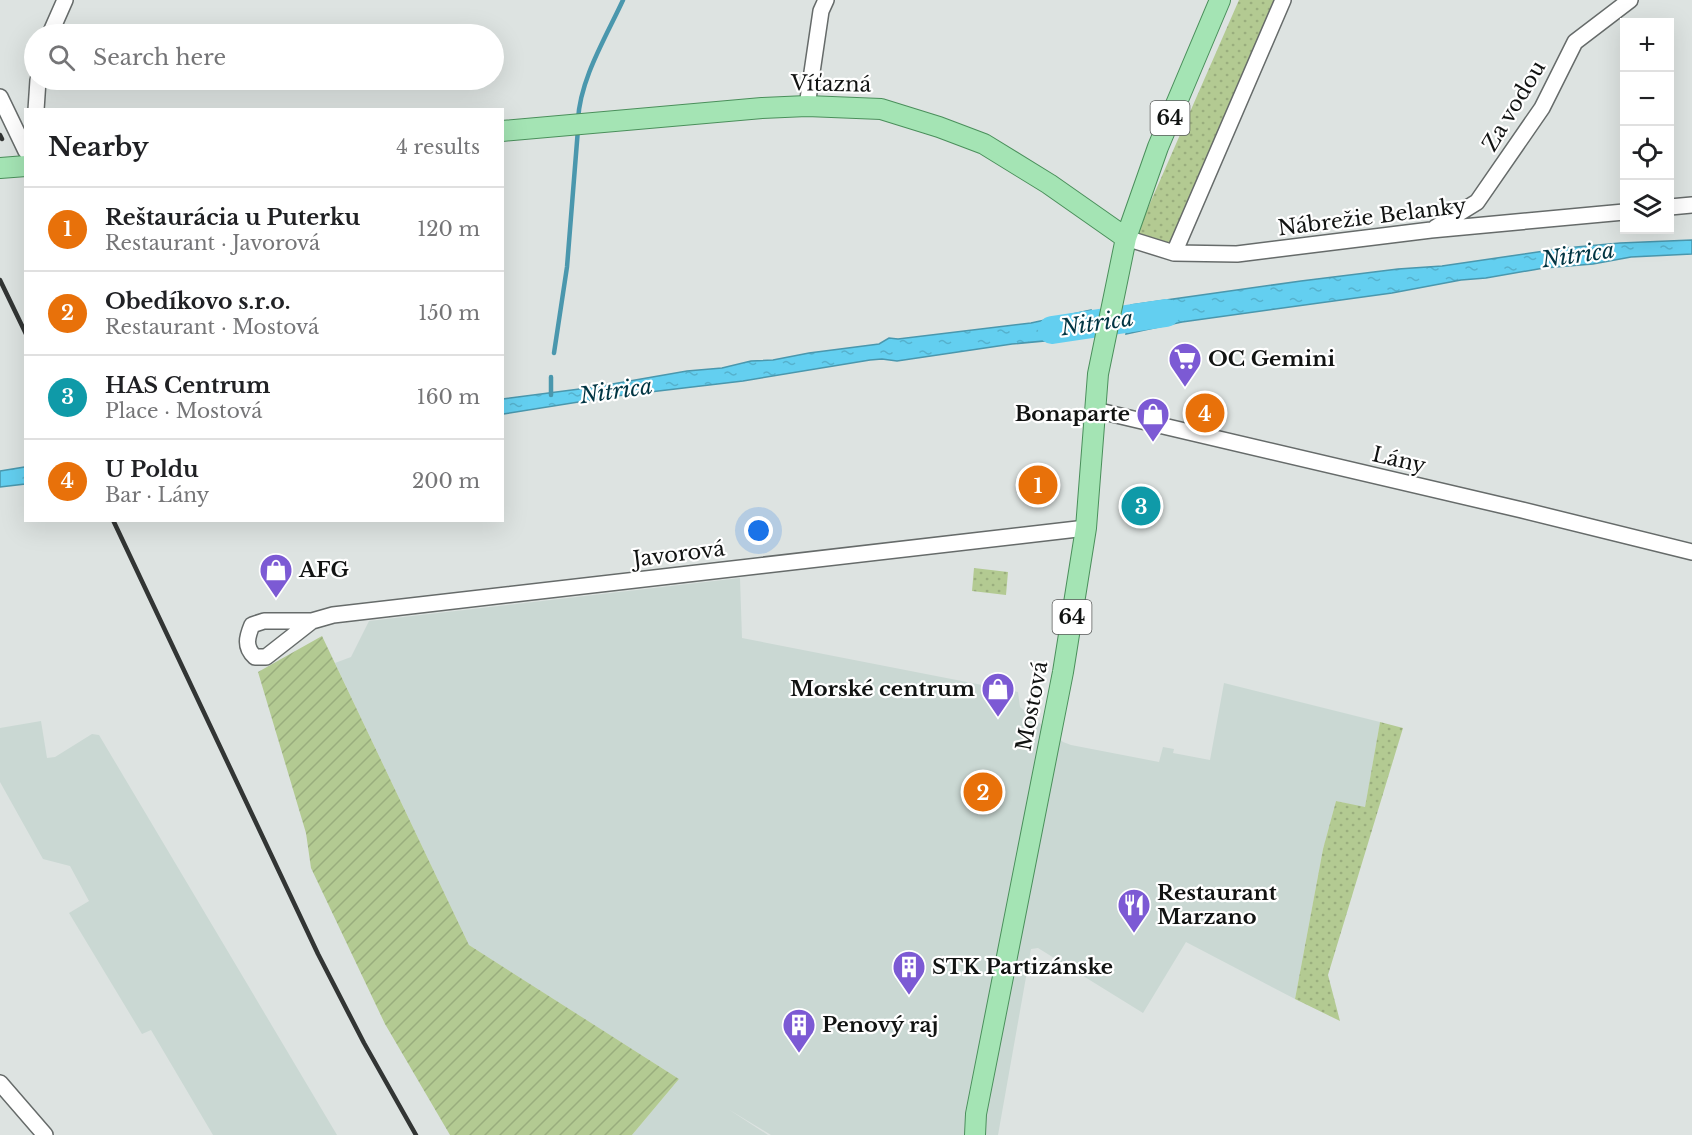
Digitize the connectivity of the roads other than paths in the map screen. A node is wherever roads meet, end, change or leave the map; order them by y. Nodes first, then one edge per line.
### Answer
1 (66, 0) edge
2 (826, 0) edge
3 (1220, 0) edge
4 (1283, 0) edge
5 (1630, 0) edge
6 (55, 24) edge
7 (37, 90) edge
8 (0, 97) edge
9 (807, 106) junction
10 (36, 108) edge
11 (504, 132) edge
12 (24, 148) edge
13 (24, 166) edge
14 (0, 168) edge
15 (1692, 205) edge
16 (1674, 207) edge
17 (1620, 212) edge
18 (1431, 230) junction
19 (1126, 238) junction
20 (1174, 253) junction
21 (1095, 410) junction
22 (1086, 528) junction
23 (1692, 552) edge
24 (312, 621) dead end
25 (0, 1083) edge
26 (45, 1135) edge
27 (975, 1135) edge

1 - 6 street
2 - 9 street
3 - 19 main road, 64
4 - 20 street
5 - 18 street, Za vodou
7 - 10 street
8 - 12 street
9 - 11 main road, Víťazná
9 - 19 main road, Víťazná
13 - 14 main road
15 - 16 street
17 - 18 street, Nábrežie Belanky
18 - 20 street, Nábrežie Belanky
19 - 20 street, Nábrežie Belanky
19 - 21 main road, Mostová / 64
21 - 22 main road, Mostová / 64
21 - 23 street, Lány
22 - 24 street, Javorová
22 - 27 main road, Mostová / 64
25 - 26 street

